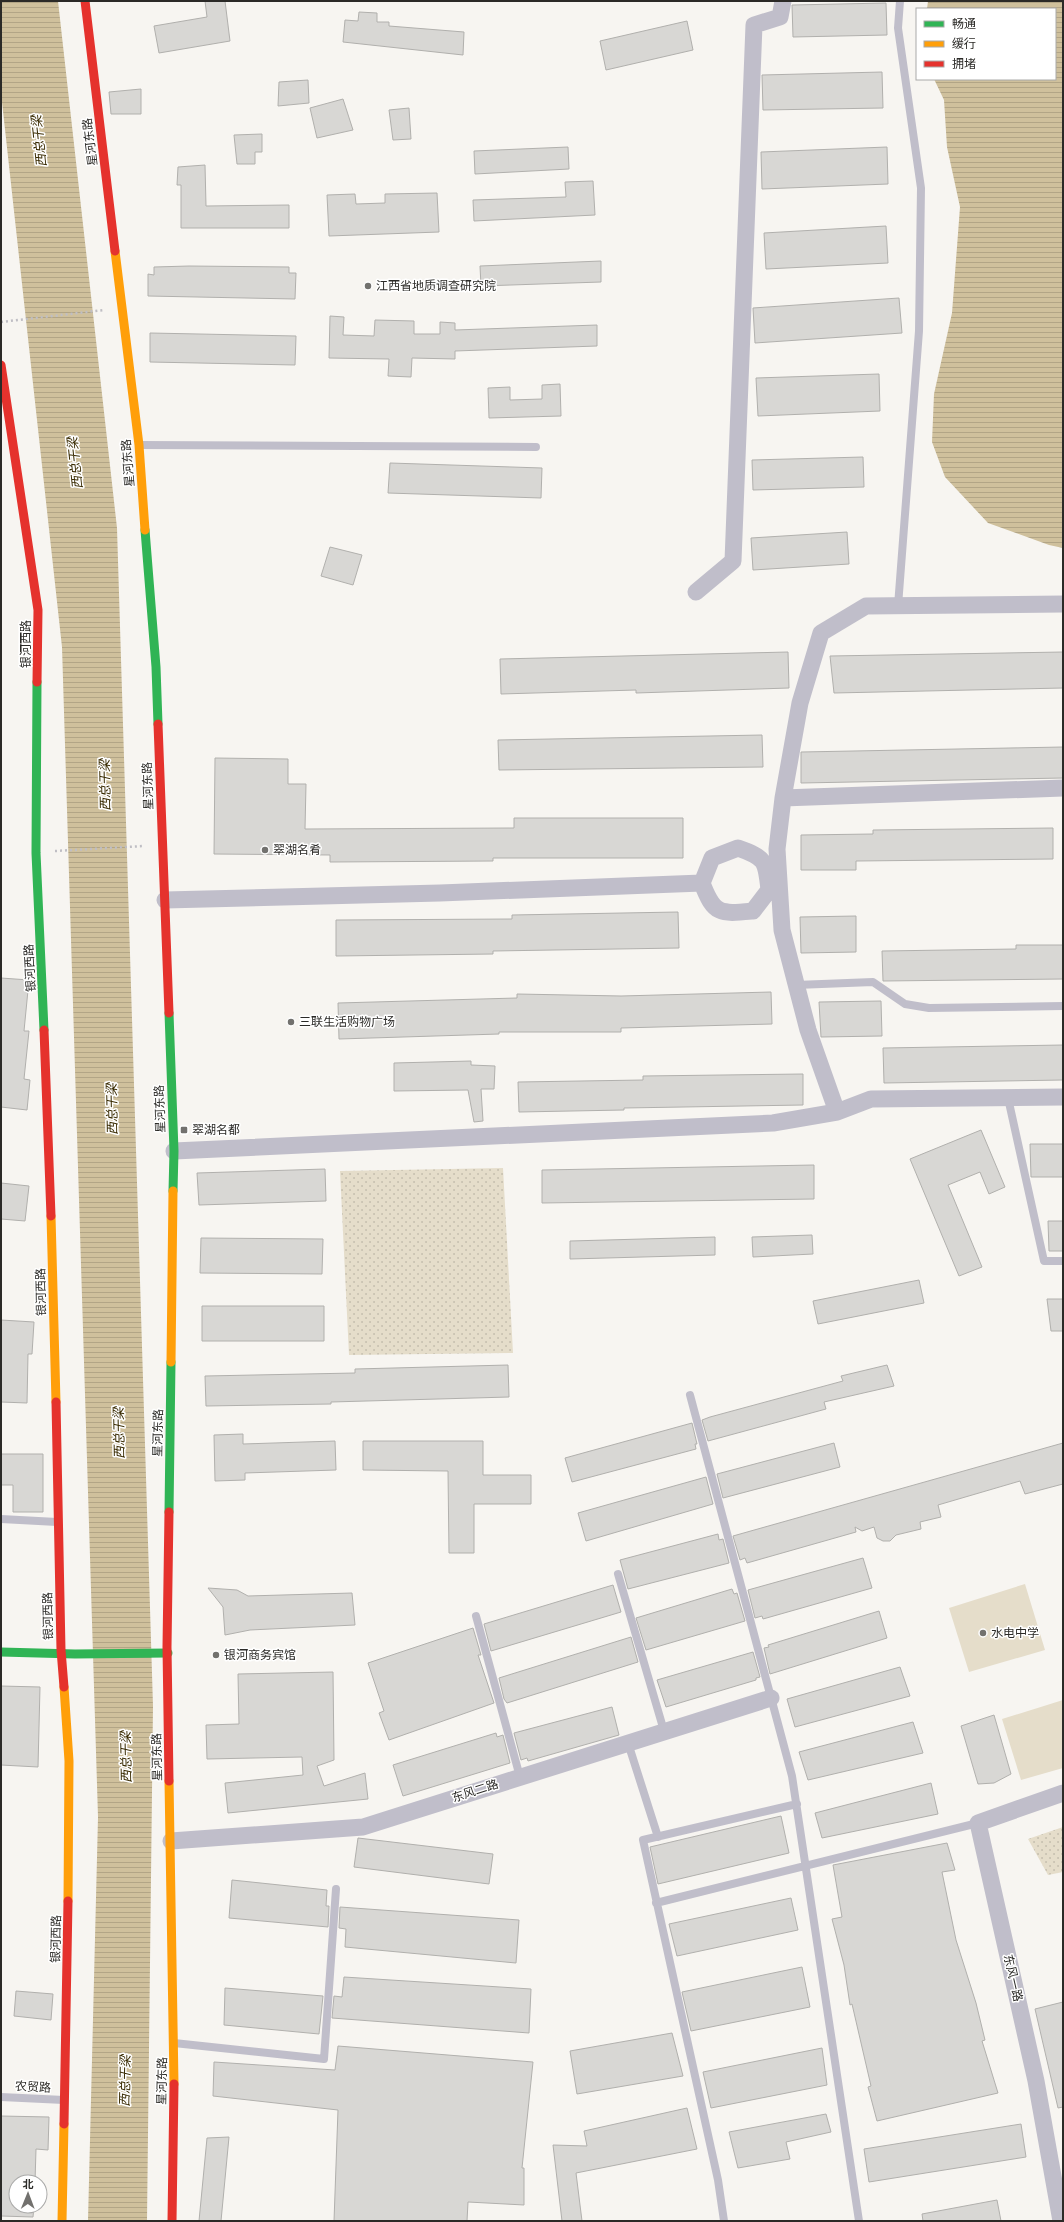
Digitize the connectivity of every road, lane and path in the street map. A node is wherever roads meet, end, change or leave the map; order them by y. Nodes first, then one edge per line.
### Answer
1 (85, 1) edge
2 (783, 1) edge
3 (900, 1) edge
4 (122, 308) junction
5 (1, 322) edge
6 (1, 365) edge
7 (139, 445) junction
8 (536, 447) dead end
9 (696, 592) dead end
10 (1063, 604) edge
11 (898, 606) junction
12 (1063, 788) edge
13 (783, 798) junction
14 (162, 845) junction
15 (36, 852) junction
16 (702, 883) dead end
17 (165, 900) junction
18 (796, 985) junction
19 (1063, 1006) edge
20 (1063, 1097) edge
21 (1008, 1098) junction
22 (837, 1112) junction
23 (174, 1151) junction
24 (1063, 1261) edge
25 (690, 1395) dead end
26 (1, 1519) edge
27 (58, 1522) junction
28 (618, 1574) dead end
29 (476, 1616) dead end
30 (1, 1652) edge
31 (168, 1653) junction
32 (61, 1654) junction
33 (771, 1698) junction
34 (664, 1731) junction
35 (628, 1743) junction
36 (520, 1777) junction
37 (1063, 1793) edge
38 (796, 1804) junction
39 (978, 1823) junction
40 (658, 1837) junction
41 (171, 1840) junction
42 (806, 1866) junction
43 (336, 1889) dead end
44 (656, 1903) junction
45 (174, 2043) junction
46 (1, 2097) edge
47 (64, 2100) junction
48 (62, 2221) edge
49 (172, 2221) edge
50 (724, 2221) edge
51 (859, 2221) edge
52 (1061, 2221) edge

1 - 4 main road, 星河东路
2 - 9 street
3 - 11 lane
4 - 5 path
4 - 7 main road, 星河东路
6 - 15 main road, 银河西路
7 - 8 lane
7 - 14 main road, 星河东路
10 - 11 street
11 - 13 street
12 - 13 street
13 - 18 street
14 - 15 path
14 - 17 main road, 星河东路
15 - 27 main road, 银河西路
16 - 17 street
17 - 23 main road, 星河东路
18 - 19 lane
18 - 22 street
20 - 21 street
21 - 22 street
21 - 24 lane
22 - 23 street
23 - 31 main road, 星河东路
25 - 33 lane
26 - 27 lane
27 - 32 main road, 银河西路
28 - 34 lane
29 - 36 lane
30 - 32 main road
31 - 32 main road
31 - 41 main road, 星河东路
32 - 47 main road, 银河西路
33 - 34 street, 东风二路
33 - 38 lane
34 - 35 street, 东风二路
35 - 36 street, 东风二路
35 - 40 lane
36 - 41 street, 东风二路
37 - 39 street
38 - 40 lane
38 - 42 lane
39 - 42 lane
39 - 52 street, 东风一路
40 - 44 lane
41 - 45 main road, 星河东路
42 - 44 lane
42 - 51 lane
43 - 45 lane
44 - 50 lane
45 - 49 main road, 星河东路
46 - 47 lane, 农贸路
47 - 48 main road, 银河西路

